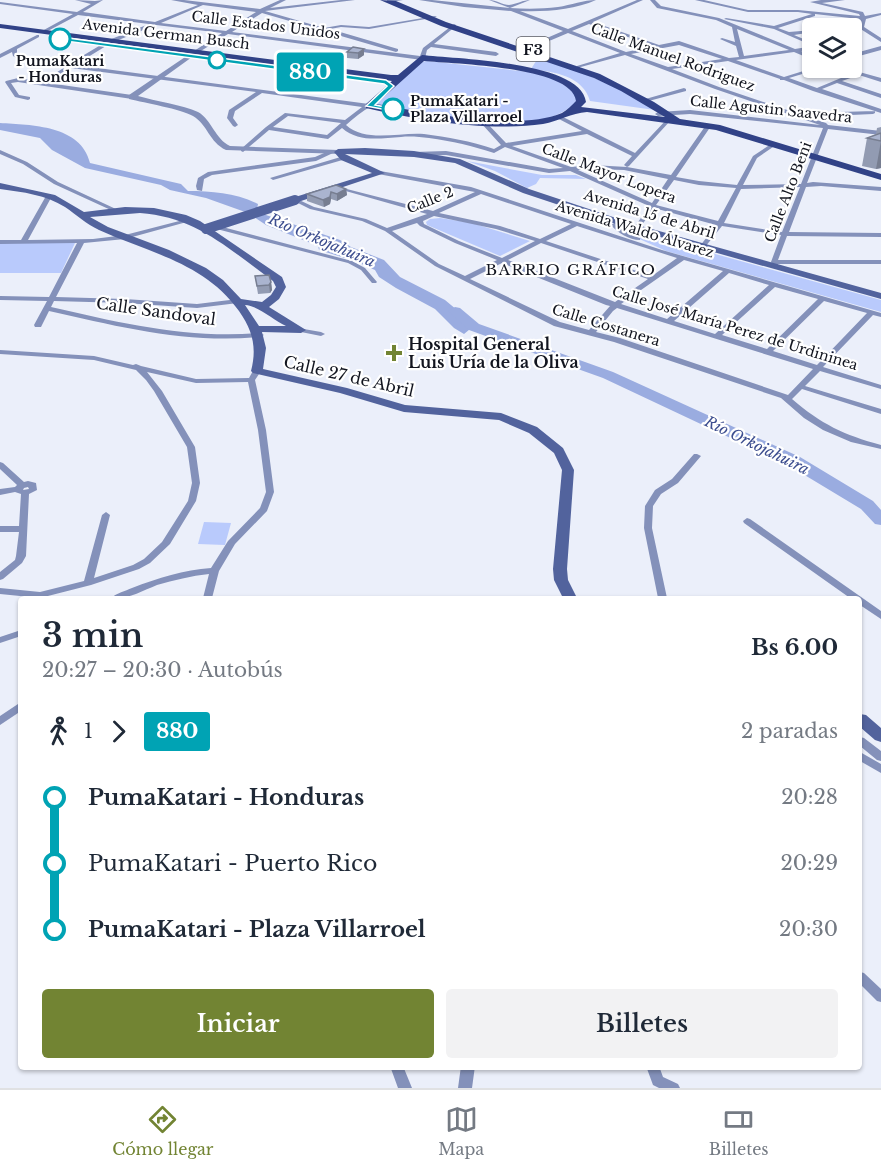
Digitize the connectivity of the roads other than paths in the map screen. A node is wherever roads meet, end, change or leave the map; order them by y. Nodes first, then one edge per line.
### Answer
1 (77, 0) edge
2 (173, 0) edge
3 (179, 0) edge
4 (215, 0) edge
5 (284, 0) edge
6 (353, 0) edge
7 (392, 0) edge
8 (421, 0) edge
9 (472, 0) edge
10 (491, 0) edge
11 (528, 0) edge
12 (594, 0) edge
13 (641, 0) edge
14 (651, 0) edge
15 (697, 0) edge
16 (843, 0) edge
17 (99, 1) edge
18 (0, 3) edge
19 (204, 4) junction
20 (459, 5) junction
21 (513, 8) junction
22 (261, 11) junction
23 (79, 13) junction
24 (820, 13) junction
25 (881, 14) edge
26 (709, 17) junction
27 (433, 18) junction
28 (864, 18) junction
29 (588, 22) junction
30 (747, 22) junction
31 (157, 23) junction
32 (0, 26) edge
33 (452, 26) junction
34 (734, 26) junction
35 (773, 27) junction
36 (325, 29) junction
37 (0, 31) edge
38 (567, 31) junction
39 (227, 32) junction
40 (802, 32) edge
41 (881, 32) edge
42 (870, 33) junction
43 (40, 34) junction
44 (752, 34) junction
45 (789, 34) junction
46 (722, 39) dead end
47 (881, 40) edge
48 (802, 41) edge
49 (108, 43) junction
50 (429, 45) junction
51 (659, 45) junction
52 (384, 46) junction
53 (740, 46) junction
54 (528, 48) junction
55 (881, 48) edge
56 (14, 49) junction
57 (802, 49) edge
58 (375, 51) junction
59 (794, 51) junction
60 (626, 53) junction
61 (862, 53) edge
62 (194, 54) junction
63 (496, 54) dead end
64 (802, 54) edge
65 (0, 56) edge
66 (422, 58) junction
67 (742, 59) junction
68 (730, 60) junction
69 (69, 66) junction
70 (582, 67) junction
71 (667, 69) junction
72 (802, 73) edge
73 (862, 74) edge
74 (401, 77) junction
75 (158, 78) junction
76 (847, 78) edge
77 (782, 80) junction
78 (881, 80) edge
79 (838, 82) junction
80 (42, 84) junction
81 (121, 86) dead end
82 (391, 86) junction
83 (684, 90) dead end
84 (815, 90) junction
85 (260, 92) junction
86 (109, 93) junction
87 (881, 96) edge
88 (132, 97) junction
89 (28, 98) dead end
90 (647, 99) junction
91 (369, 106) junction
92 (578, 106) junction
93 (881, 111) edge
94 (797, 115) junction
95 (670, 116) junction
96 (558, 117) junction
97 (483, 122) junction
98 (344, 124) junction
99 (235, 125) dead end
100 (709, 126) junction
101 (826, 127) junction
102 (268, 128) junction
103 (587, 132) junction
104 (881, 133) edge
105 (505, 145) junction
106 (771, 146) junction
107 (243, 150) junction
108 (0, 152) edge
109 (391, 153) junction
110 (338, 154) junction
111 (414, 154) junction
112 (634, 155) junction
113 (814, 158) junction
114 (359, 164) junction
115 (627, 165) junction
116 (568, 168) junction
117 (381, 173) junction
118 (672, 176) junction
119 (273, 178) dead end
120 (881, 178) edge
121 (804, 184) junction
122 (742, 185) junction
123 (336, 186) junction
124 (1, 187) edge
125 (881, 189) edge
126 (200, 190) dead end
127 (481, 192) junction
128 (49, 196) junction
129 (295, 200) junction
130 (654, 206) junction
131 (115, 210) junction
132 (431, 213) junction
133 (81, 214) junction
134 (419, 220) junction
135 (619, 222) junction
136 (198, 224) junction
137 (574, 224) junction
138 (720, 224) junction
139 (637, 228) junction
140 (387, 230) junction
141 (785, 234) junction
142 (881, 235) edge
143 (125, 237) junction
144 (539, 241) junction
145 (0, 242) edge
146 (23, 242) junction
147 (81, 242) junction
148 (703, 246) junction
149 (660, 251) junction
150 (682, 258) junction
151 (502, 260) junction
152 (881, 262) edge
153 (774, 264) junction
154 (728, 271) junction
155 (466, 278) junction
156 (654, 279) junction
157 (374, 282) dead end
158 (774, 284) junction
159 (881, 296) edge
160 (0, 298) edge
161 (823, 298) junction
162 (52, 300) junction
163 (239, 301) junction
164 (614, 305) junction
165 (264, 306) junction
166 (48, 309) junction
167 (872, 312) junction
168 (881, 315) edge
169 (669, 321) junction
170 (38, 325) dead end
171 (301, 330) junction
172 (258, 332) junction
173 (591, 333) junction
174 (321, 334) dead end
175 (717, 336) junction
176 (0, 352) edge
177 (768, 352) junction
178 (136, 366) junction
179 (819, 368) junction
180 (254, 376) junction
181 (879, 384) edge
182 (802, 387) junction
183 (788, 399) junction
184 (881, 412) edge
185 (881, 447) edge
186 (697, 456) dead end
187 (0, 465) edge
188 (22, 489) junction
189 (0, 492) edge
190 (106, 515) dead end
191 (747, 521) dead end
192 (0, 529) edge
193 (22, 529) junction
194 (214, 571) junction
195 (0, 577) edge
196 (88, 583) junction
197 (0, 591) edge
198 (121, 596) edge
199 (208, 596) edge
200 (569, 596) edge
201 (662, 596) edge
202 (852, 596) edge
203 (862, 603) edge
204 (881, 616) edge
205 (18, 634) edge
206 (0, 640) edge
207 (18, 708) edge
208 (0, 721) edge
209 (862, 721) edge
210 (881, 736) edge
211 (862, 743) edge
212 (862, 757) edge
213 (881, 757) edge
214 (881, 769) edge
215 (862, 979) edge
216 (881, 997) edge
217 (398, 1070) edge
218 (467, 1070) edge
219 (654, 1070) edge
220 (405, 1088) edge
221 (465, 1088) edge
222 (673, 1088) edge

1 - 17 street
2 - 3 street
3 - 19 street
4 - 19 street
5 - 22 street
6 - 22 street
7 - 27 main road, F3
8 - 20 street
9 - 20 street
10 - 21 street
11 - 21 street
12 - 21 street
13 - 29 street
14 - 26 street
15 - 24 street
16 - 28 street
17 - 23 street
18 - 23 street, Calle Estados Unidos
19 - 22 street
19 - 31 street
20 - 21 street
21 - 38 street, Calle Manuel Rodriguez
22 - 36 street
22 - 39 street
23 - 31 street, Calle Estados Unidos
23 - 43 street
24 - 28 street
24 - 35 street
25 - 28 street
26 - 30 street
26 - 34 street
27 - 33 main road, F3
27 - 36 street
28 - 42 street
29 - 38 street
29 - 51 street
30 - 34 street
30 - 35 street
31 - 39 street, Calle Estados Unidos
31 - 49 street
32 - 43 main road, Avenida German Busch
33 - 50 street
33 - 54 main road, F3
34 - 44 street
34 - 53 street
35 - 44 street
35 - 45 street
36 - 52 street
37 - 43 main road, Avenida German Busch
38 - 54 street
38 - 60 street, Calle Manuel Rodriguez
39 - 58 street, Calle Estados Unidos
39 - 62 street
40 - 45 street
41 - 42 street
42 - 47 street
43 - 49 main road, Avenida German Busch
43 - 56 street
44 - 59 street
45 - 48 street
46 - 53 street
49 - 62 main road, Avenida German Busch
49 - 69 street
50 - 63 street
50 - 66 street
51 - 60 street
51 - 68 street
52 - 58 street
52 - 66 street
53 - 67 street
54 - 70 main road, F3
55 - 61 street
56 - 65 street
56 - 69 street
57 - 59 street
58 - 66 street, Calle Estados Unidos
59 - 64 street
59 - 67 street
60 - 70 street
60 - 71 street, Calle Manuel Rodriguez
62 - 74 main road, Avenida German Busch
62 - 75 street
62 - 82 main road, Avenida German Busch
66 - 74 main road
66 - 92 main road
67 - 68 street
68 - 71 street
68 - 77 street
69 - 75 street
69 - 80 street
70 - 90 main road, F3
71 - 94 street, Calle Manuel Rodriguez
72 - 77 street
73 - 78 street
74 - 82 main road
75 - 85 street
75 - 88 street
76 - 79 street
77 - 84 street
79 - 84 street
79 - 87 street
80 - 86 street
80 - 89 street
81 - 86 street
82 - 91 main road
83 - 90 street
84 - 93 street
85 - 91 street
85 - 99 street
86 - 88 street
88 - 107 street
90 - 95 main road, F3
91 - 97 main road
91 - 98 street
92 - 95 main road
92 - 96 main road
93 - 94 street
94 - 101 street, Calle Manuel Rodriguez
95 - 100 main road, F3
95 - 101 street, Calle Agustin Saavedra
95 - 112 street
96 - 97 main road
96 - 103 street
97 - 105 street, Calle Mayor Lopera
98 - 102 street
98 - 102 street
98 - 105 street
100 - 106 main road, F3
100 - 113 main road, F3
100 - 118 street
101 - 104 street, Calle Agustin Saavedra
101 - 113 street, Calle Alto Beni
102 - 107 street
103 - 105 street
103 - 112 street
105 - 116 street, Calle Mayor Lopera
106 - 113 main road, F3
106 - 122 street
107 - 110 street
108 - 131 street
109 - 110 main road
109 - 111 main road, Avenida 15 de Abril
109 - 114 main road
110 - 114 main road
110 - 119 street
110 - 126 street
111 - 116 street
111 - 135 main road, Avenida 15 de Abril
112 - 115 street
113 - 120 main road, F3
113 - 121 street, Calle Alto Beni
114 - 117 main road
115 - 116 street
115 - 118 street
116 - 118 street
116 - 130 street, Calle Mayor Lopera
117 - 123 main road
117 - 127 street, Avenida Waldo Álvarez
118 - 122 street
118 - 130 street
121 - 122 street
121 - 125 street
121 - 141 street, Calle Alto Beni
122 - 138 street
123 - 129 main road
123 - 132 street
124 - 128 main road
127 - 132 street, Calle 2
127 - 137 street, Avenida Waldo Álvarez
128 - 133 main road
128 - 146 street
129 - 136 main road, bridge
129 - 140 street, Calle Costanera
130 - 138 street, Calle Mayor Lopera
130 - 139 street
131 - 133 main road
131 - 136 main road
132 - 134 street, Calle 2
132 - 144 street
133 - 143 main road
134 - 140 street, Calle 2
134 - 151 street, Calle José María Perez de Urdininea
135 - 139 main road, Avenida 15 de Abril
135 - 149 street
136 - 143 street
136 - 157 street
136 - 165 main road
137 - 144 street
137 - 149 street, Avenida Waldo Álvarez
138 - 141 street, Calle Mayor Lopera
138 - 148 street
139 - 148 main road, Avenida 15 de Abril
140 - 155 street, Calle Costanera
141 - 142 street, Calle Mayor Lopera
141 - 153 street, Calle Alto Beni
143 - 147 street
143 - 163 main road
144 - 151 street
144 - 156 street
145 - 146 street
146 - 147 street
147 - 162 street
148 - 153 main road, Avenida 15 de Abril
149 - 150 street, Avenida Waldo Álvarez
150 - 154 street, Avenida Waldo Álvarez
150 - 156 street
151 - 155 street
151 - 164 street, Calle José María Perez de Urdininea
152 - 153 street
153 - 159 main road, Avenida 15 de Abril
154 - 158 street, Avenida Waldo Álvarez
154 - 169 street
155 - 173 street, Calle Costanera
156 - 164 street
158 - 161 street, Avenida Waldo Álvarez
158 - 175 street
160 - 162 street
161 - 167 street, Avenida Waldo Álvarez
161 - 177 street
162 - 163 street
162 - 166 street
163 - 165 main road
163 - 172 main road
164 - 169 street, Calle José María Perez de Urdininea
164 - 173 street
165 - 171 main road
166 - 170 street
166 - 172 street, Calle Sandoval
167 - 168 street, Avenida Waldo Álvarez
167 - 179 street
169 - 175 street, Calle José María Perez de Urdininea
171 - 172 main road, Calle Sandoval
171 - 174 street
172 - 180 main road
173 - 183 street, Calle Costanera
175 - 177 street, Calle José María Perez de Urdininea
176 - 178 street
177 - 179 street, Calle José María Perez de Urdininea
178 - 180 street
178 - 196 street
179 - 181 street, Calle José María Perez de Urdininea
179 - 182 street
180 - 194 street
180 - 200 main road, Calle 27 de Abril
182 - 183 street
182 - 184 street
183 - 185 street
186 - 201 street
187 - 188 street
188 - 189 street
188 - 193 street
190 - 196 street
191 - 202 street
192 - 193 street
193 - 195 street
194 - 198 street
194 - 199 street
196 - 197 street
203 - 204 street
205 - 206 street
207 - 208 street
209 - 210 main road
211 - 213 street
212 - 214 street
215 - 216 street
217 - 220 street
218 - 221 street
219 - 222 street

